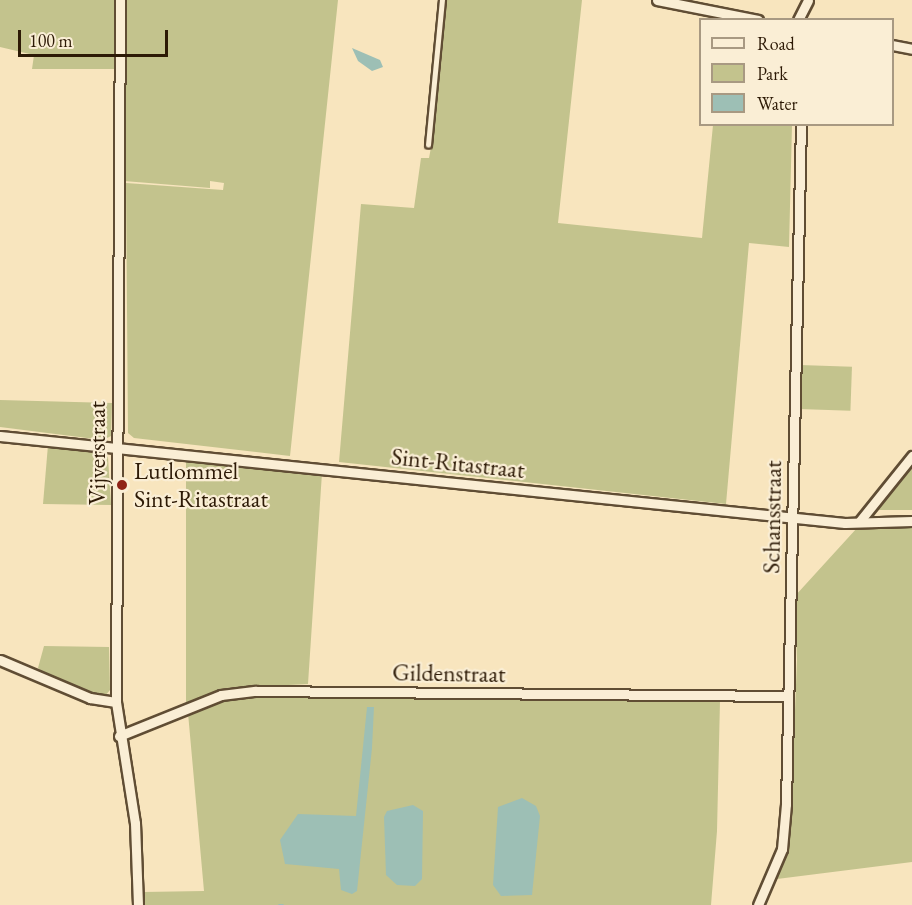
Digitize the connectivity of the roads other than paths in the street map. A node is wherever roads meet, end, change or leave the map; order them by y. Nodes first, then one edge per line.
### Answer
1 (120, 0) edge
2 (442, 0) edge
3 (657, 0) edge
4 (808, 0) edge
5 (748, 18) edge
6 (799, 18) edge
7 (894, 45) edge
8 (912, 49) edge
9 (801, 126) edge
10 (428, 145) dead end
11 (0, 436) edge
12 (116, 448) junction
13 (912, 456) edge
14 (792, 517) junction
15 (912, 521) edge
16 (859, 522) junction
17 (0, 660) edge
18 (788, 696) junction
19 (116, 702) junction
20 (119, 736) junction
21 (138, 905) edge
22 (758, 905) edge

1 - 12 street, Vijverstraat
2 - 10 lane
3 - 5 street
4 - 6 street
7 - 8 street
9 - 14 street, Schansstraat
11 - 12 street, Sint-Ritastraat
12 - 14 street, Sint-Ritastraat
12 - 19 street, Vijverstraat
13 - 16 street
14 - 16 street, Sint-Ritastraat
14 - 18 street, Schansstraat
15 - 16 street, Sint-Ritastraat
17 - 19 street
18 - 20 street, Gildenstraat
18 - 22 street, Schansstraat
19 - 20 street, Vijverstraat
20 - 21 street, Vijverstraat

